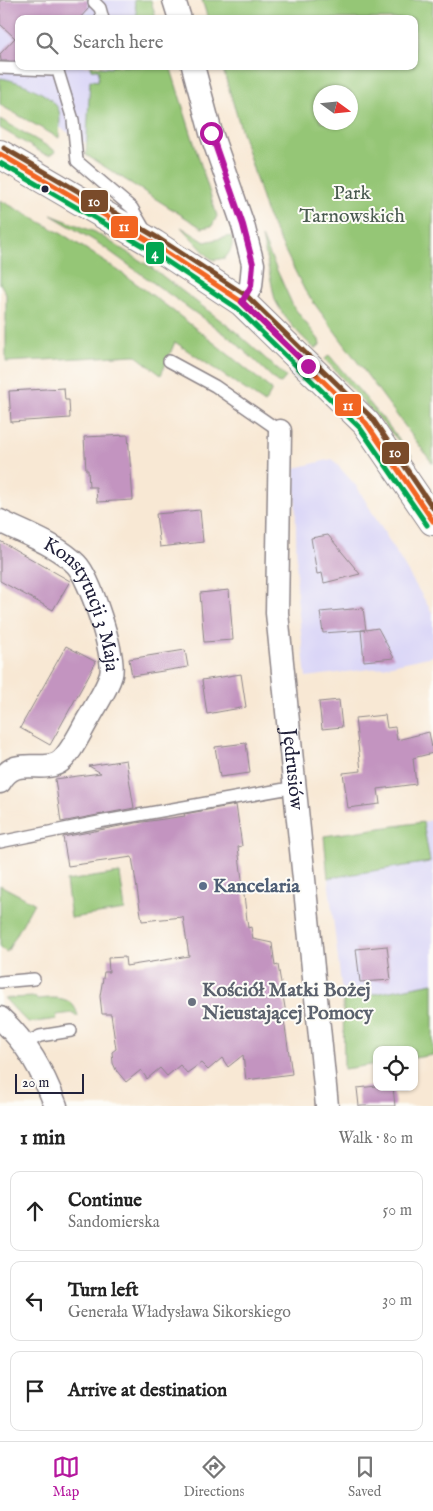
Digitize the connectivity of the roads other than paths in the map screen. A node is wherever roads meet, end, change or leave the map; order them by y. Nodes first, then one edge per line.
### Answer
1 (174, 0) edge
2 (94, 2) dead end
3 (102, 15) edge
4 (179, 15) edge
5 (0, 68) edge
6 (15, 69) edge
7 (59, 70) edge
8 (194, 70) edge
9 (0, 154) edge
10 (154, 244) junction
11 (242, 302) junction
12 (169, 361) dead end
13 (280, 431) joint
14 (0, 521) edge
15 (433, 522) edge
16 (0, 782) edge
17 (296, 788) junction
18 (0, 842) edge
19 (34, 979) dead end
20 (0, 982) edge
21 (0, 1018) edge
22 (71, 1031) dead end
23 (24, 1044) junction
24 (56, 1106) edge
25 (327, 1106) edge

1 - 4 street
2 - 3 lane
5 - 6 lane
7 - 10 lane
8 - 11 street
9 - 10 street
10 - 11 street
11 - 15 street
12 - 13 lane
13 - 17 street, Jędrusiów
14 - 16 street, Konstytucji 3 Maja
17 - 18 lane
17 - 25 street, Jędrusiów
19 - 20 lane
21 - 23 street
22 - 23 lane
23 - 24 street

